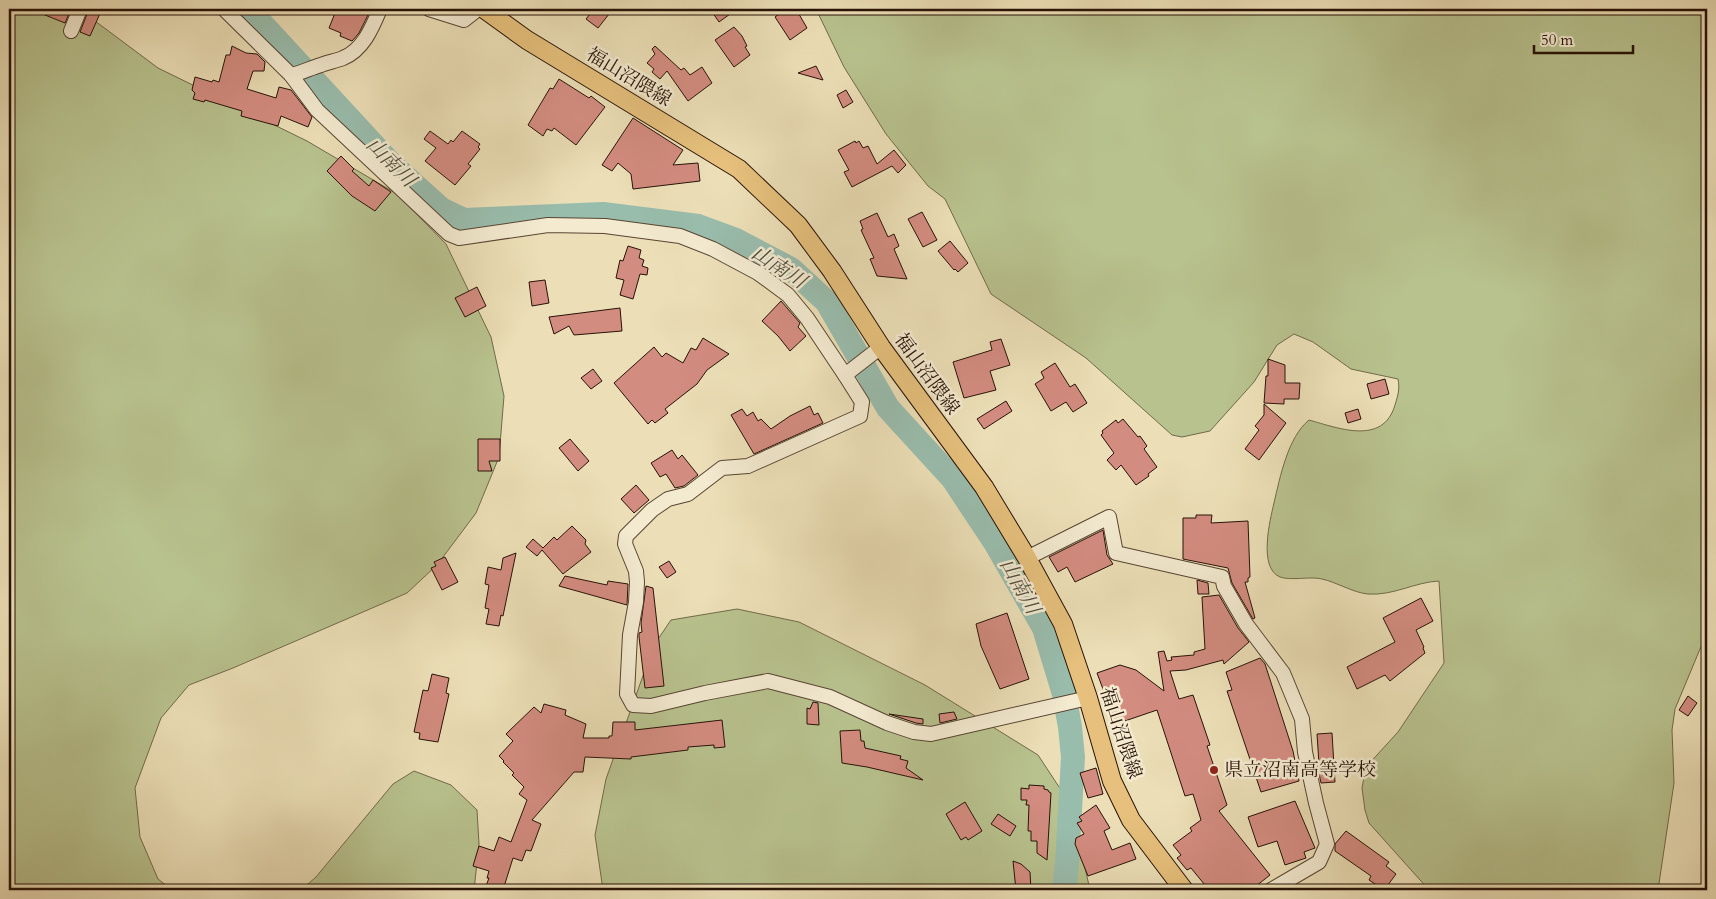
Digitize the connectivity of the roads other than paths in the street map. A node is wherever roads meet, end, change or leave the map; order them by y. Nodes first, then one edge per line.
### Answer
1 (80, 9) edge
2 (224, 9) edge
3 (380, 9) edge
4 (429, 9) edge
5 (478, 9) edge
6 (484, 9) edge
7 (71, 31) dead end
8 (295, 75) junction
9 (875, 352) junction
10 (846, 374) junction
11 (1027, 558) junction
12 (1083, 699) junction
13 (1184, 890) edge
14 (1271, 890) edge

1 - 7 street
2 - 8 street
3 - 8 street
4 - 5 street
6 - 9 main road, 福山沼隈線
8 - 10 street
9 - 10 street
9 - 11 main road, 福山沼隈線
10 - 12 street
11 - 12 main road, 福山沼隈線
11 - 14 street
12 - 13 main road, 福山沼隈線

